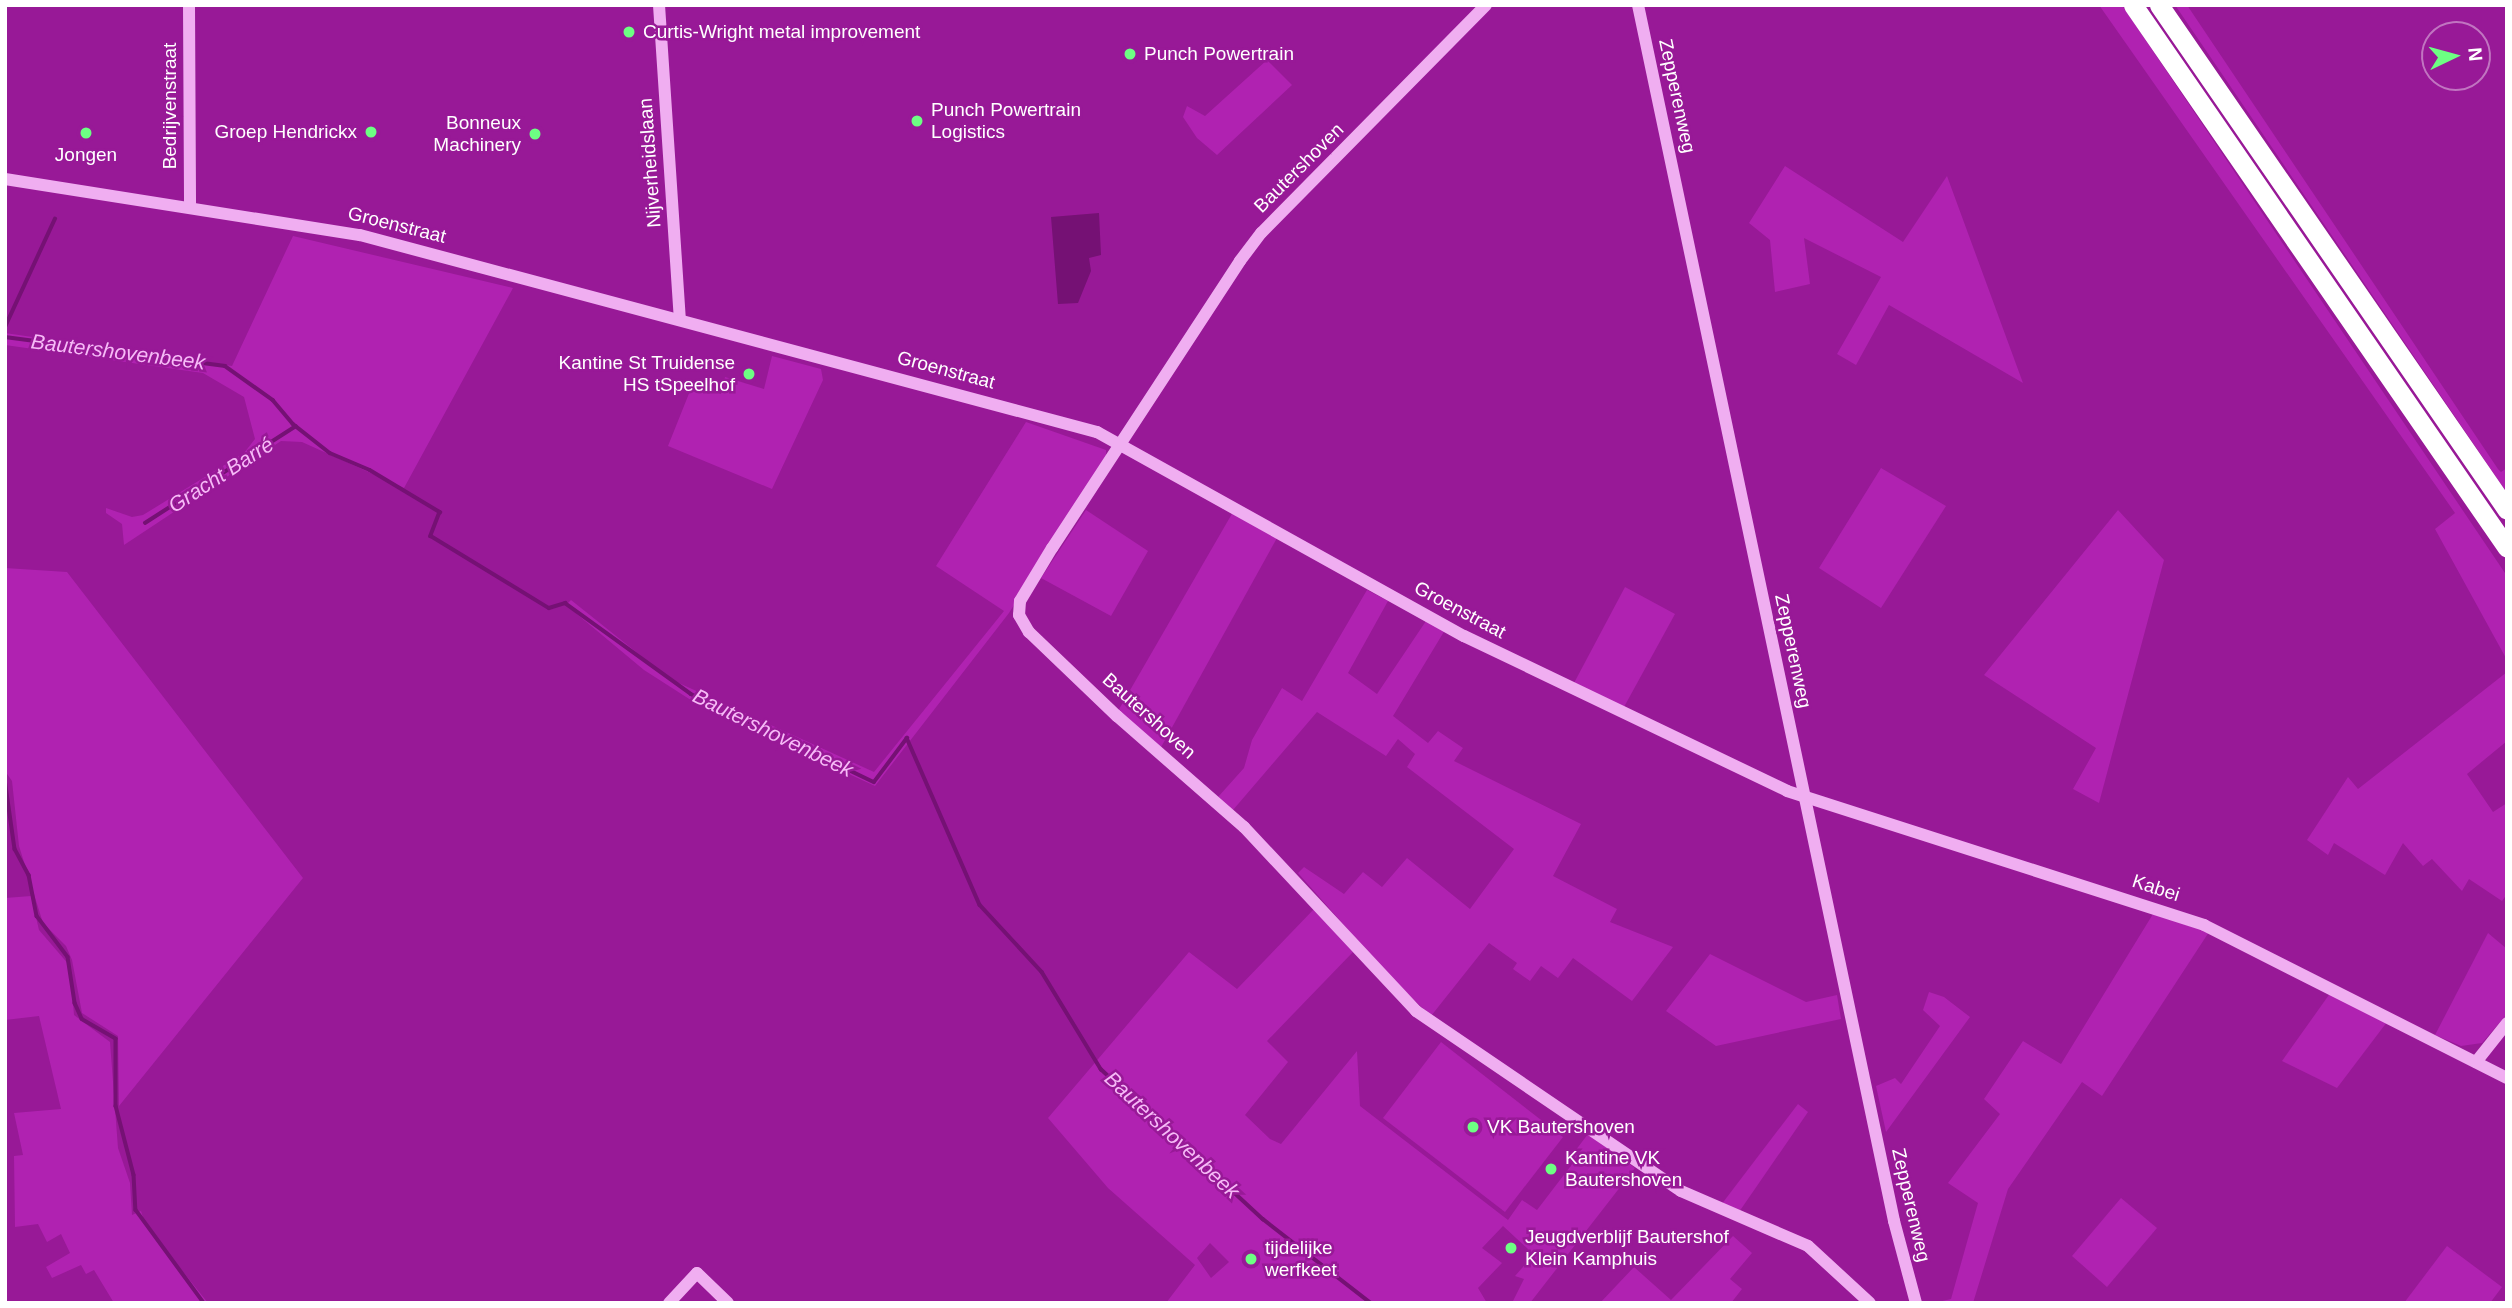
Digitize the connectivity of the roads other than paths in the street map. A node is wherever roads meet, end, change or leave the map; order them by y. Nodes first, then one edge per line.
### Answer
1 (189, 5) edge
2 (659, 5) edge
3 (1486, 5) edge
4 (1638, 5) edge
5 (2133, 5) edge
6 (2159, 5) edge
7 (5, 179) edge
8 (190, 207) junction
9 (680, 318) junction
10 (1121, 445) junction
11 (2507, 510) edge
12 (2507, 548) edge
13 (1805, 800) junction
14 (2507, 1023) edge
15 (2476, 1062) junction
16 (2507, 1078) edge
17 (669, 1303) edge
18 (728, 1303) edge
19 (1870, 1303) edge
20 (1916, 1303) edge

1 - 8 street, Bedrijvenstraat
2 - 9 street, Nijverheidslaan
3 - 10 street, Bautershoven
4 - 13 street, Zepperenweg
5 - 12 highway
6 - 11 highway
7 - 8 street, Groenstraat
8 - 9 street, Groenstraat
9 - 10 street, Groenstraat
10 - 13 street, Groenstraat
10 - 19 street, Bautershoven
13 - 15 street, Kabei
13 - 20 street, Zepperenweg
14 - 15 street
15 - 16 street, Kabei
17 - 18 street

